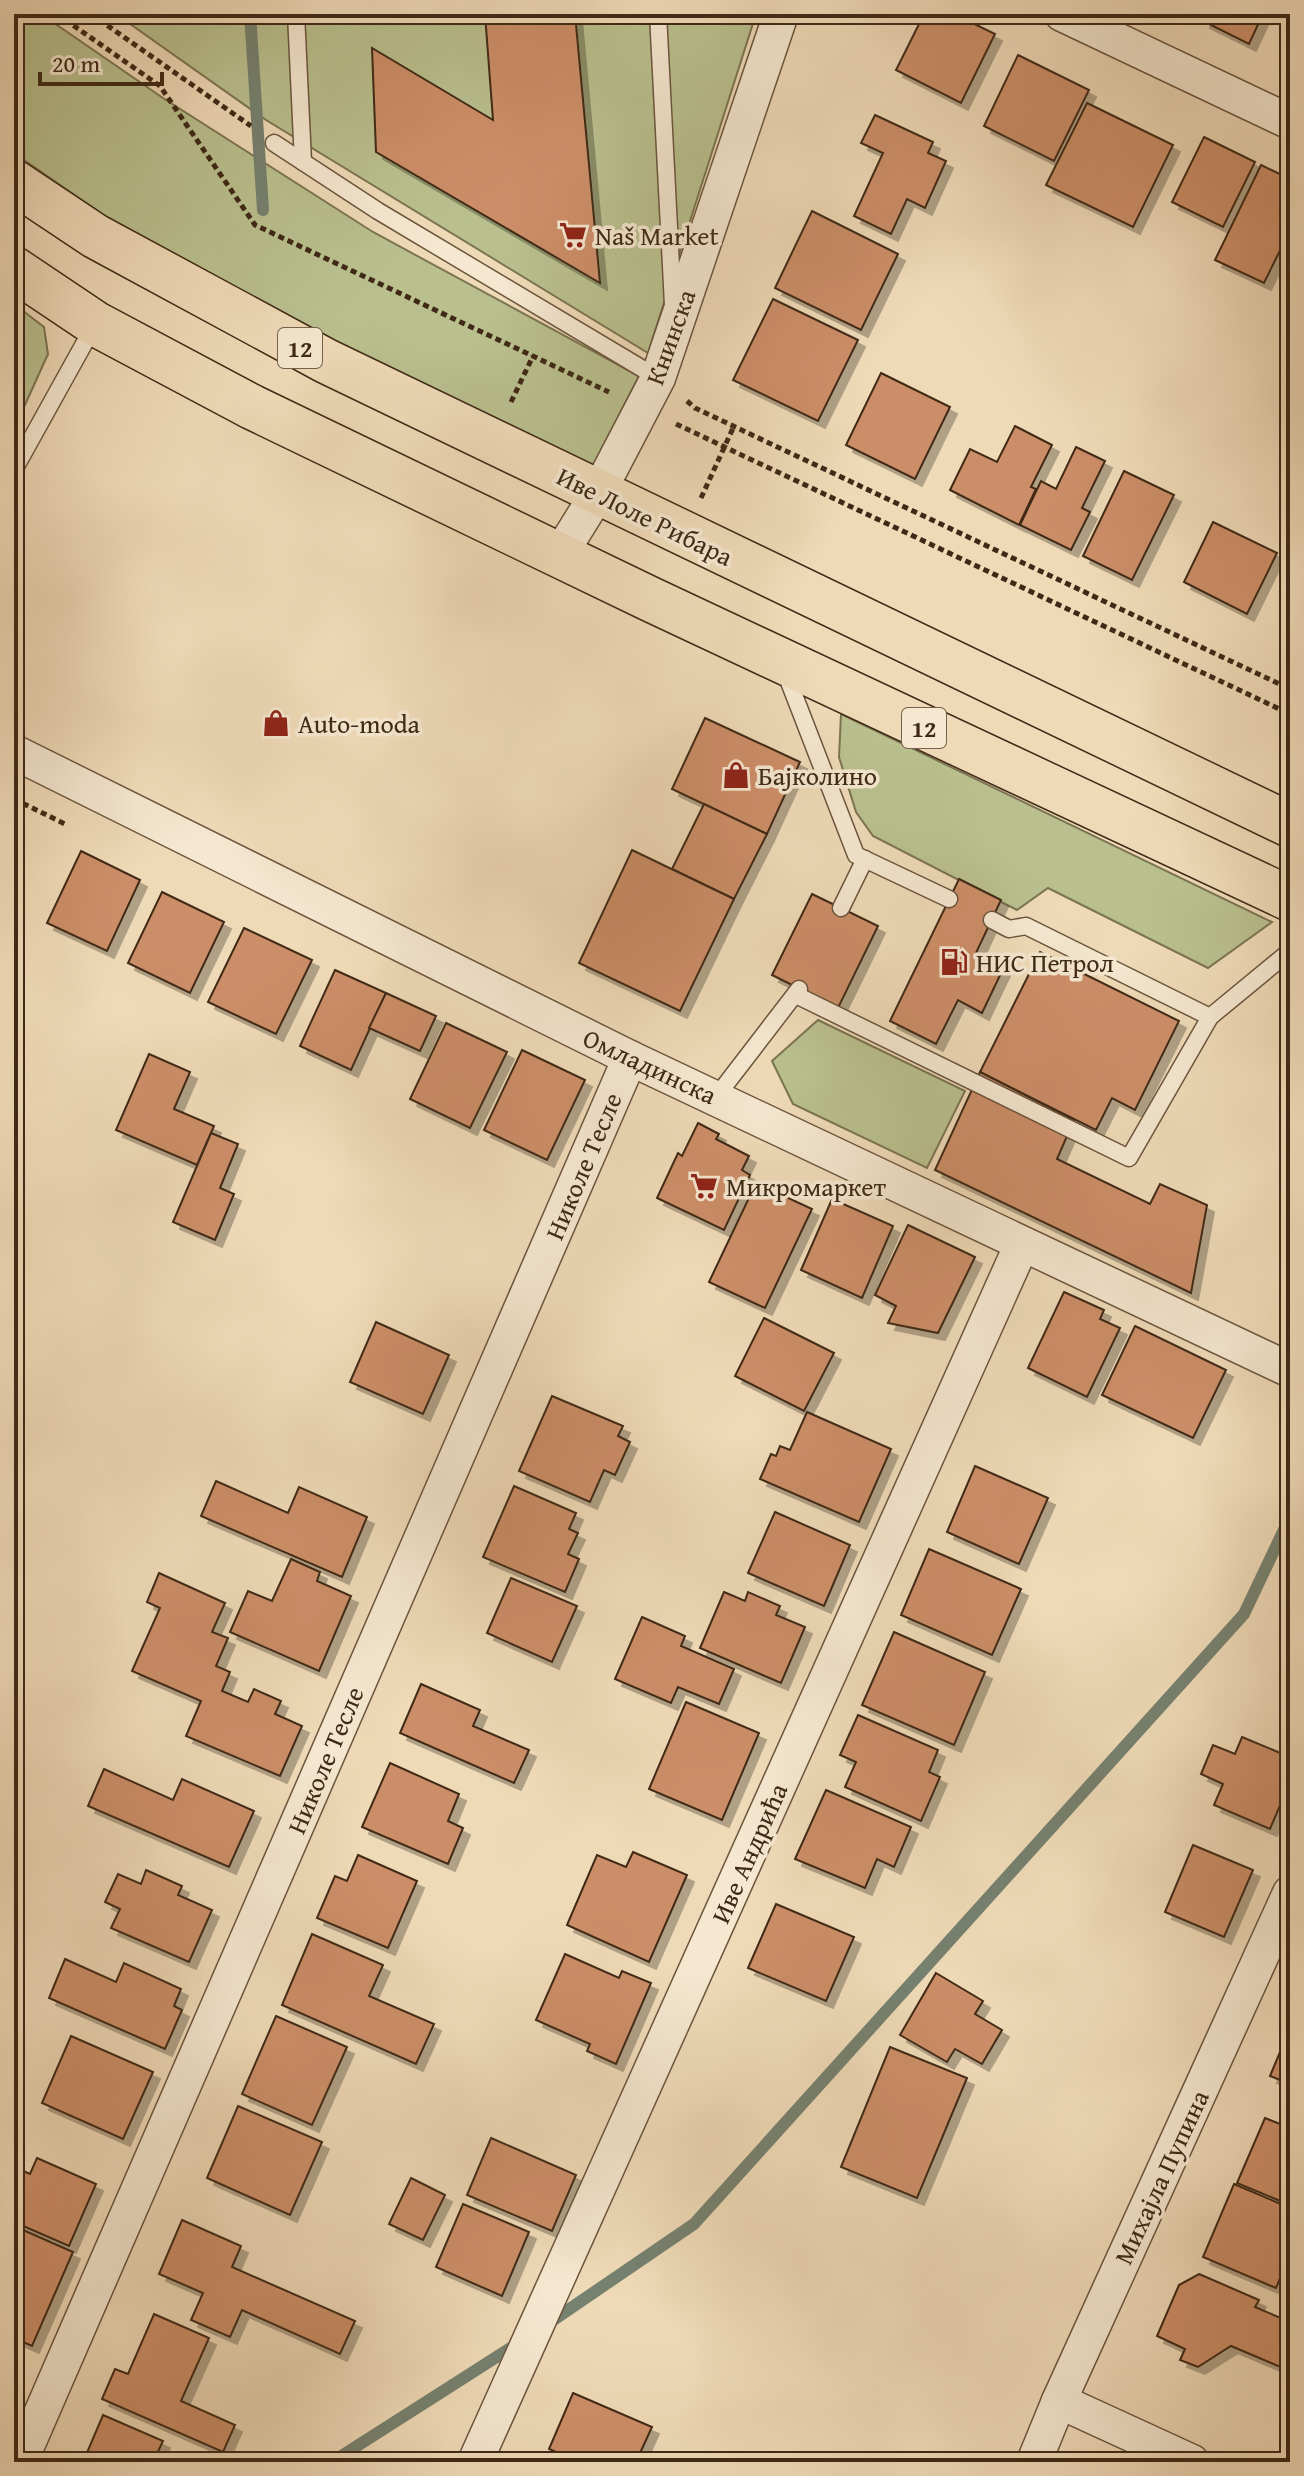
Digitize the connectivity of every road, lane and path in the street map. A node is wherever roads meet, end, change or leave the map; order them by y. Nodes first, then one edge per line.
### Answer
1 (91, 14) edge
2 (296, 14) edge
3 (658, 14) edge
4 (781, 14) edge
5 (1062, 14) edge
6 (241, 119) dead end
7 (1290, 122) edge
8 (274, 143) dead end
9 (303, 162) junction
10 (14, 182) edge
11 (14, 269) edge
12 (96, 324) junction
13 (674, 330) junction
14 (658, 378) junction
15 (14, 470) edge
16 (598, 493) junction
17 (559, 556) junction
18 (780, 660) junction
19 (1290, 689) edge
20 (14, 752) edge
21 (1290, 825) edge
22 (865, 859) junction
23 (949, 899) dead end
24 (1290, 899) edge
25 (841, 908) dead end
26 (992, 920) dead end
27 (1290, 951) edge
28 (1210, 1017) junction
29 (630, 1058) junction
30 (716, 1097) junction
31 (1022, 1244) junction
32 (1290, 1370) edge
33 (1290, 1893) edge
34 (1283, 1928) edge
35 (1059, 2401) junction
36 (20, 2462) edge
37 (475, 2462) edge
38 (1034, 2462) edge
39 (1192, 2462) edge

1 - 6 path
2 - 9 lane
3 - 13 lane
4 - 13 street, Книнска
5 - 7 street
8 - 9 lane
9 - 14 lane
10 - 16 main road, Иве Лоле Рибара / 12
11 - 12 main road, 12
12 - 15 lane
12 - 17 main road, 12
13 - 14 street, Книнска
14 - 16 street, Книнска
14 - 19 path
16 - 17 street, Книнска
16 - 21 main road, Иве Лоле Рибара / 12
17 - 18 main road, 12
18 - 22 lane
18 - 24 main road, 12
20 - 29 street, Омладинска
22 - 23 lane
22 - 25 lane
26 - 28 lane
27 - 28 lane
28 - 30 lane
29 - 30 street, Омладинска
29 - 36 street, Николе Тесле
30 - 31 street, Омладинска
31 - 32 street, Омладинска
31 - 37 street, Иве Андрића
33 - 34 street, Михајла Пупина
34 - 35 street, Михајла Пупина
35 - 38 street, Михајла Пупина
35 - 39 street

